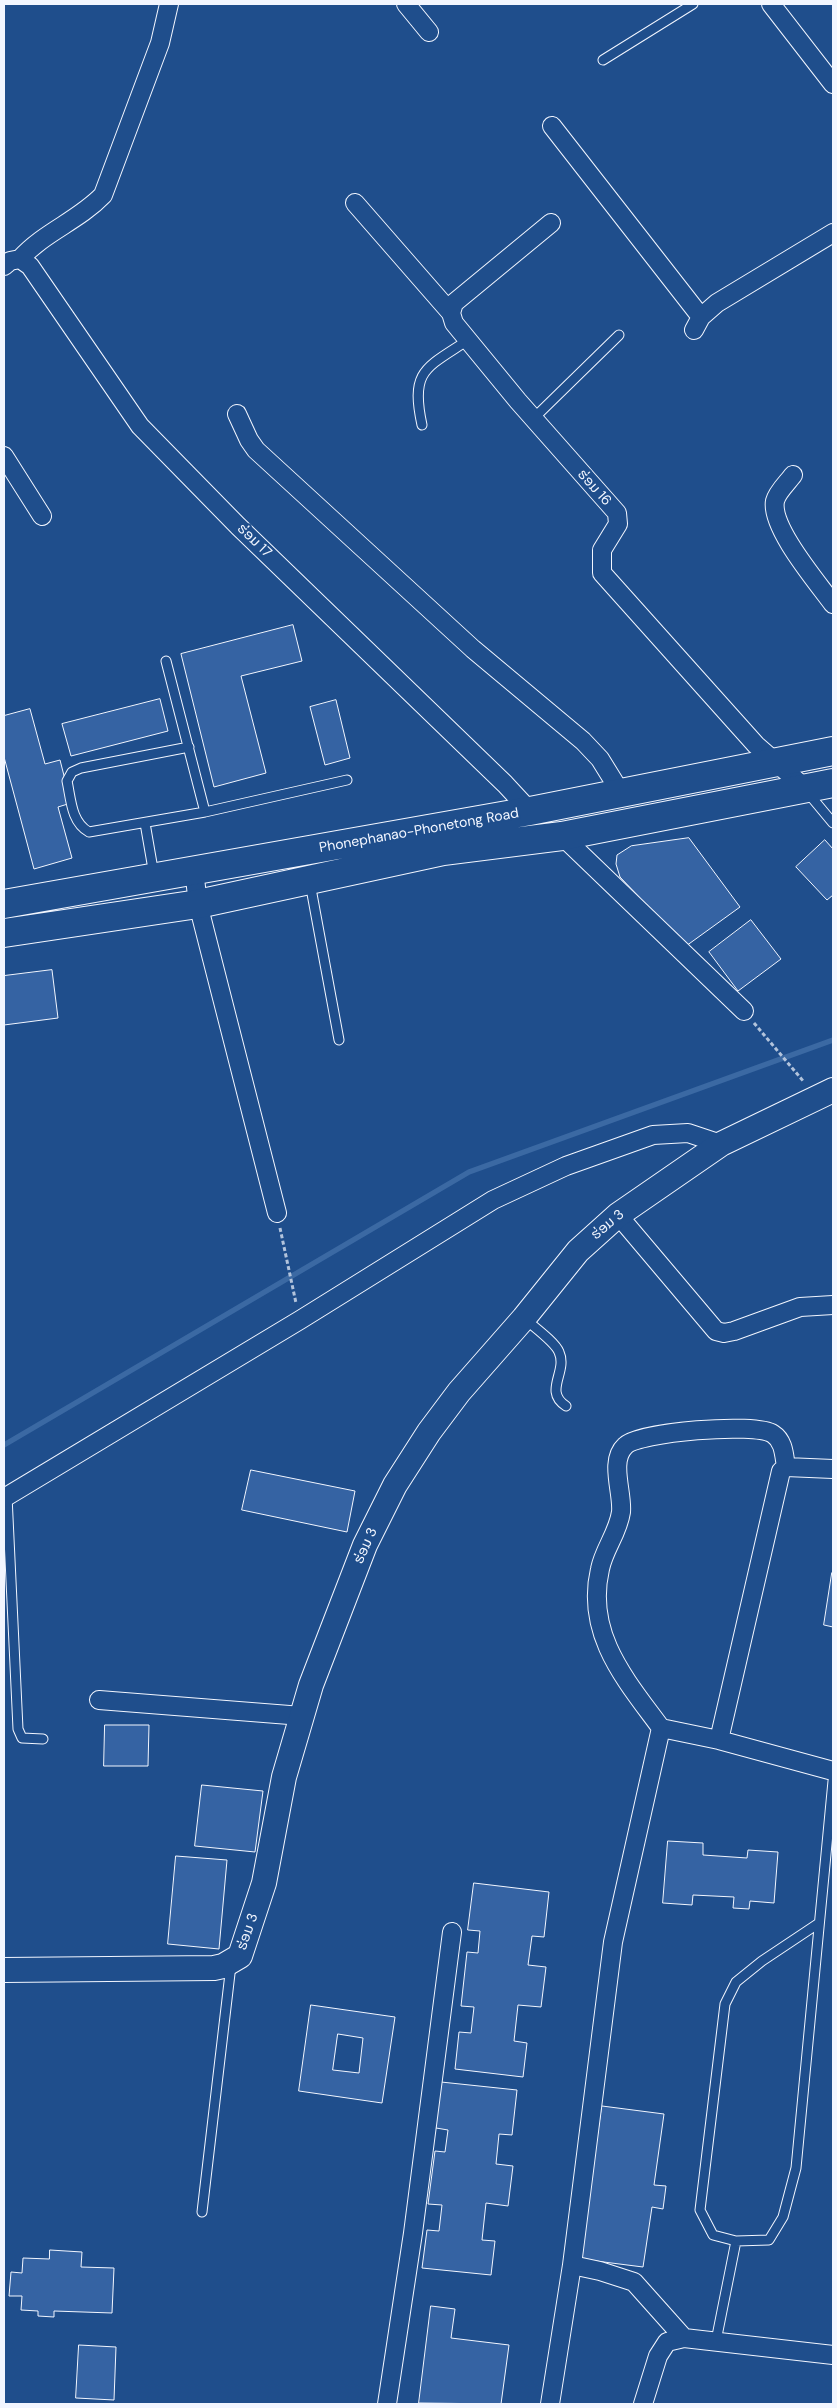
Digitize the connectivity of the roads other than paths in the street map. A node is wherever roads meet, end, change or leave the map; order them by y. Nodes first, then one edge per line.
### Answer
1 (169, 4) edge
2 (406, 4) edge
3 (694, 4) edge
4 (771, 4) edge
5 (429, 32) dead end
6 (603, 60) dead end
7 (833, 84) edge
8 (552, 126) dead end
9 (355, 203) dead end
10 (551, 223) dead end
11 (833, 233) edge
12 (20, 259) junction
13 (4, 266) edge
14 (451, 313) junction
15 (619, 335) dead end
16 (468, 340) junction
17 (237, 414) dead end
18 (533, 418) junction
19 (422, 424) dead end
20 (4, 456) edge
21 (793, 475) dead end
22 (42, 516) dead end
23 (833, 604) edge
24 (166, 661) dead end
25 (189, 747) junction
26 (833, 751) edge
27 (773, 762) junction
28 (346, 780) dead end
29 (833, 783) edge
30 (804, 787) junction
31 (621, 793) junction
32 (530, 811) junction
33 (206, 812) junction
34 (145, 823) junction
35 (833, 823) edge
36 (562, 836) junction
37 (441, 839) junction
38 (194, 870) junction
39 (154, 877) junction
40 (310, 880) junction
41 (4, 904) edge
42 (198, 904) junction
43 (4, 933) edge
44 (744, 1012) road end
45 (339, 1040) dead end
46 (833, 1090) edge
47 (720, 1144) junction
48 (277, 1213) road end
49 (618, 1215) junction
50 (833, 1305) edge
51 (524, 1318) junction
52 (566, 1406) dead end
53 (786, 1467) junction
54 (833, 1469) edge
55 (5, 1497) edge
56 (99, 1700) dead end
57 (302, 1716) junction
58 (661, 1728) junction
59 (43, 1739) dead end
60 (719, 1740) junction
61 (833, 1771) edge
62 (833, 1781) edge
63 (819, 1923) junction
64 (452, 1932) dead end
65 (232, 1962) junction
66 (4, 1970) edge
67 (202, 2212) dead end
68 (736, 2241) junction
69 (572, 2265) junction
70 (684, 2338) junction
71 (716, 2342) junction
72 (833, 2355) edge
73 (387, 2404) edge
74 (550, 2404) edge
75 (643, 2404) edge

1 - 12 street
2 - 5 street
3 - 6 lane
4 - 7 street
8 - 11 street
9 - 14 street, ຮ່ອມ 16
10 - 14 street
12 - 13 street
12 - 32 street, ຮ່ອມ 17
14 - 16 street, ຮ່ອມ 16
15 - 18 lane
16 - 18 street, ຮ່ອມ 16
16 - 19 lane
17 - 31 street
18 - 27 street, ຮ່ອມ 16
20 - 22 street
21 - 23 street
24 - 25 lane
25 - 33 lane
25 - 34 lane
26 - 27 main road, Phonephanao-Phonetong Road
27 - 30 street, ຮ່ອມ 16
27 - 31 main road, Phonephanao-Phonetong Road
28 - 33 lane
29 - 30 main road, Phonephanao-Phonetong Road
30 - 35 lane
30 - 36 main road, Phonephanao-Phonetong Road
31 - 32 main road, Phonephanao-Phonetong Road
32 - 37 main road, Phonephanao-Phonetong Road
33 - 34 lane
34 - 39 lane
36 - 37 main road, Phonephanao-Phonetong Road
36 - 44 street
37 - 38 main road, Phonephanao-Phonetong Road
37 - 40 main road, Phonephanao-Phonetong Road
38 - 39 main road, Phonephanao-Phonetong Road
38 - 42 street
39 - 41 main road, Phonephanao-Phonetong Road
40 - 42 main road, Phonephanao-Phonetong Road
40 - 45 lane
42 - 43 main road, Phonephanao-Phonetong Road
42 - 48 street
46 - 47 street, ຮ່ອມ 3
47 - 49 street, ຮ່ອມ 3
47 - 55 street
49 - 50 street
49 - 51 street, ຮ່ອມ 3
51 - 52 lane
51 - 57 street, ຮ່ອມ 3
53 - 54 street
53 - 58 street
53 - 60 street
55 - 59 lane
56 - 57 street
57 - 65 street, ຮ່ອມ 3
58 - 60 street
58 - 69 street
60 - 61 street
62 - 63 lane
63 - 68 lane
63 - 68 lane
64 - 73 street
65 - 66 street, ຮ່ອມ 3
65 - 67 lane
68 - 71 lane
69 - 70 street
69 - 74 street
70 - 71 street
70 - 75 street
71 - 72 street

